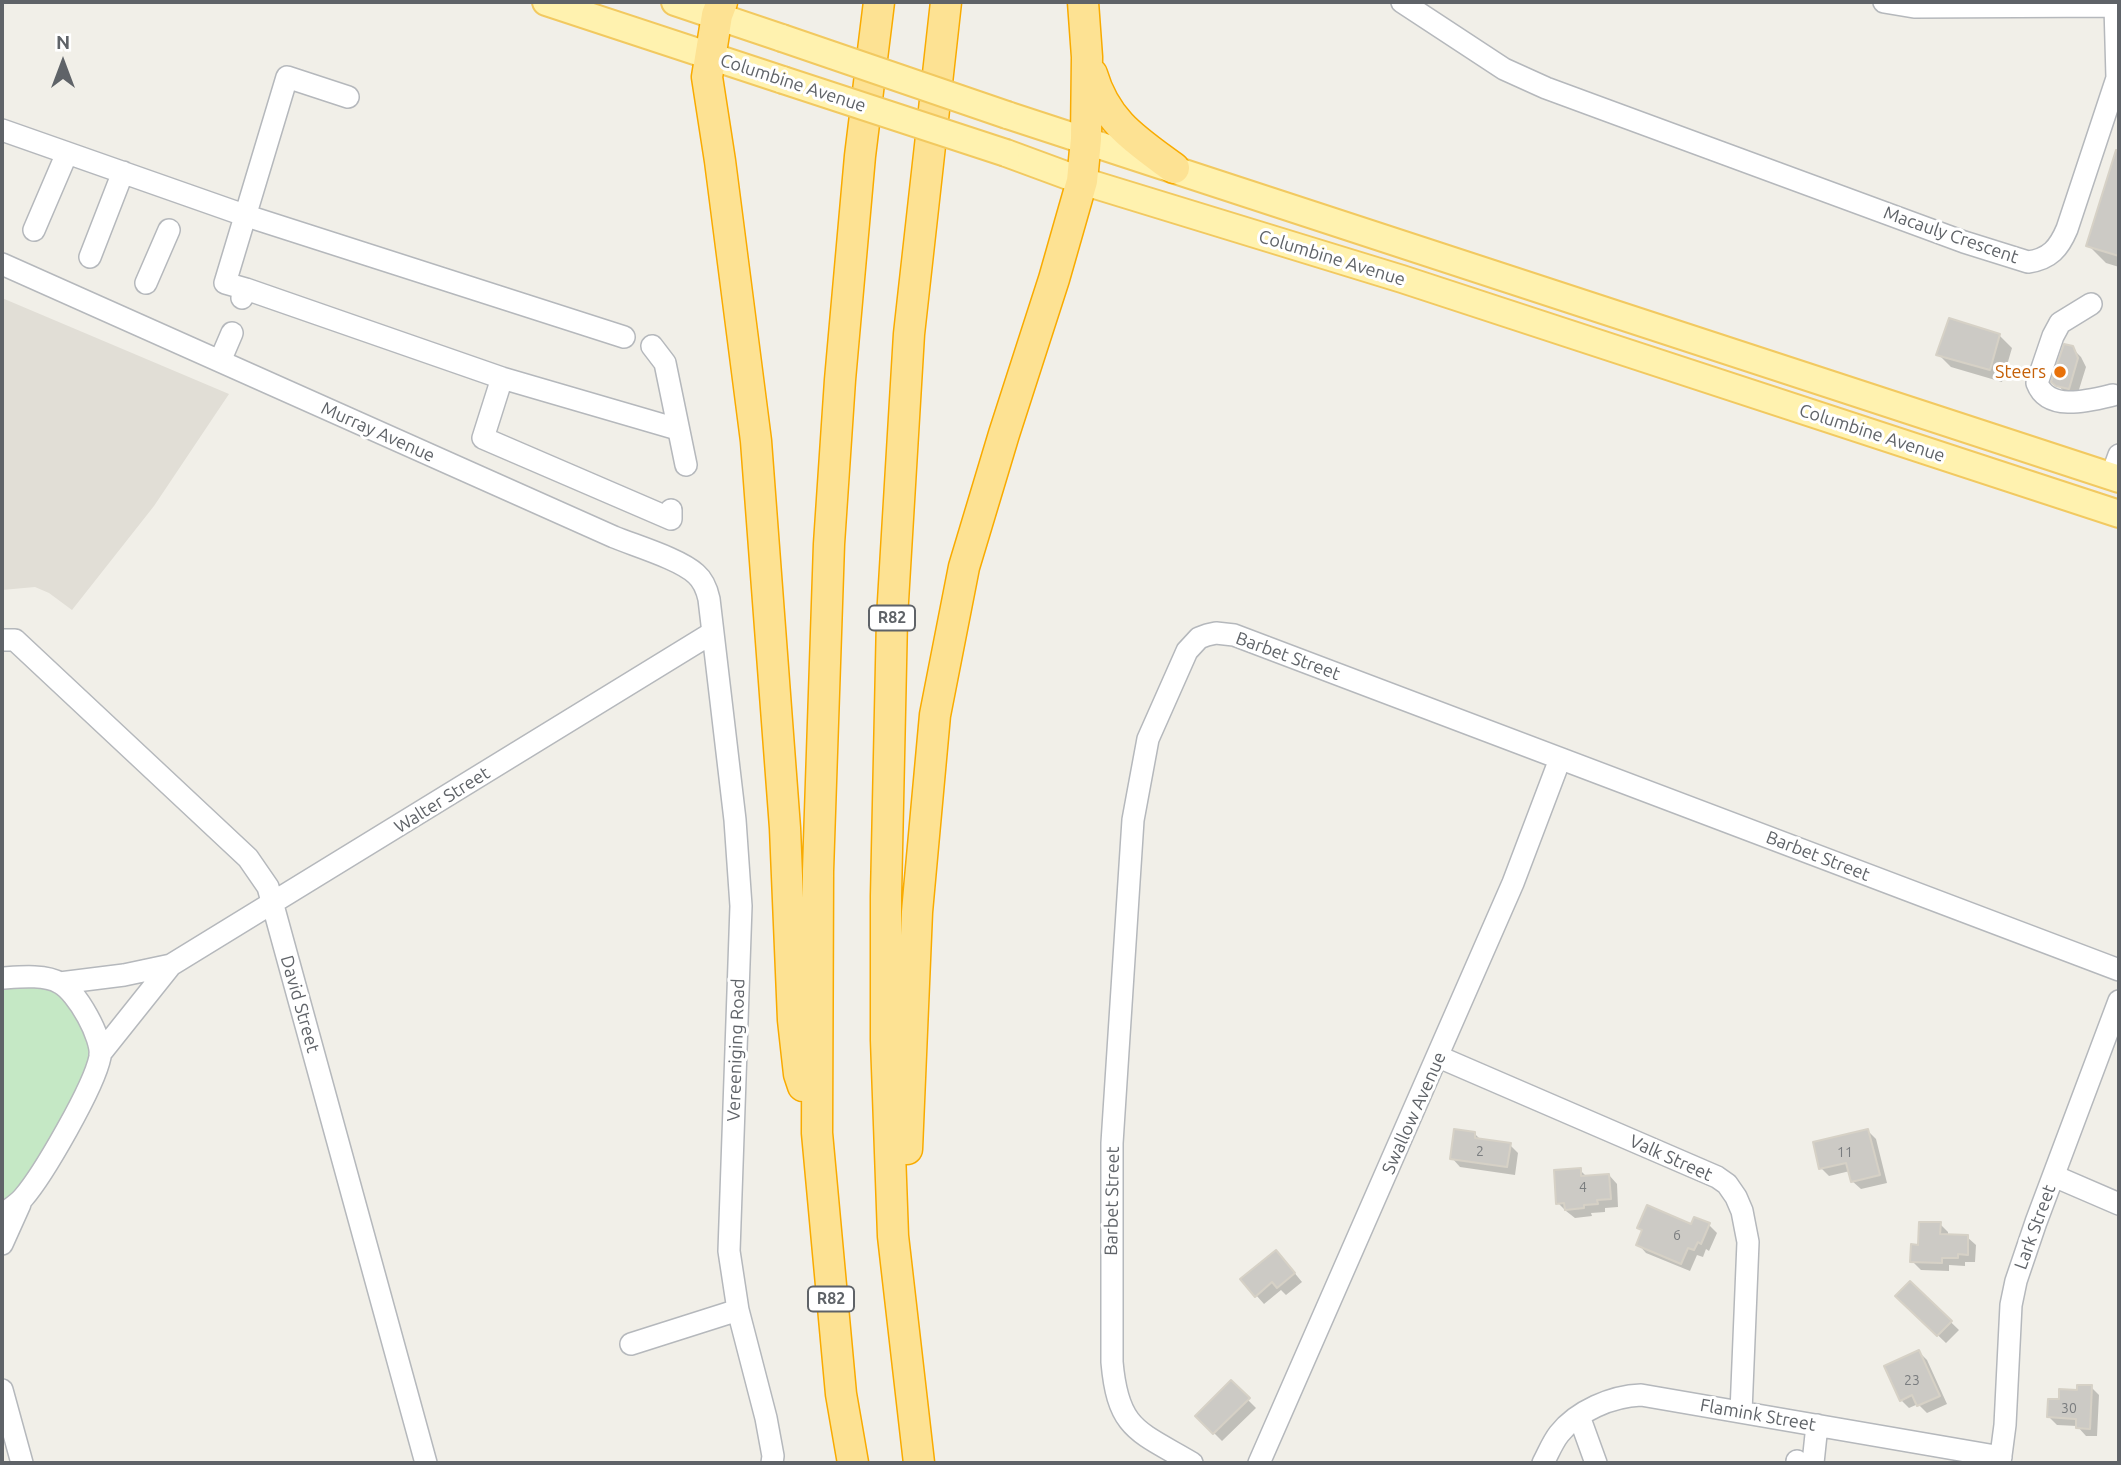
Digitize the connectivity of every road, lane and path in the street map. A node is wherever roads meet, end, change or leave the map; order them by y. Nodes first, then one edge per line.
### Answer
1 (545, 2) edge
2 (675, 2) edge
3 (879, 2) edge
4 (946, 2) edge
5 (1083, 2) edge
6 (1402, 2) edge
7 (1884, 2) edge
8 (2117, 6) edge
9 (720, 8) edge
10 (710, 55) junction
11 (1087, 57) junction
12 (348, 97) dead end
13 (2, 133) edge
14 (1086, 139) junction
15 (67, 153) junction
16 (1174, 168) junction
17 (122, 172) junction
18 (1082, 181) junction
19 (244, 215) junction
20 (34, 230) dead end
21 (169, 230) dead end
22 (90, 257) dead end
23 (2, 264) edge
24 (146, 283) dead end
25 (2091, 304) dead end
26 (232, 333) dead end
27 (624, 337) dead end
28 (652, 346) dead end
29 (220, 361) junction
30 (502, 378) junction
31 (2114, 399) edge
32 (677, 429) junction
33 (685, 465) dead end
34 (2116, 471) edge
35 (671, 510) dead end
36 (2119, 514) edge
37 (712, 633) junction
38 (9, 640) edge
39 (1560, 759) junction
40 (272, 905) junction
41 (171, 965) junction
42 (2119, 970) edge
43 (2, 978) edge
44 (60, 983) junction
45 (2119, 1001) edge
46 (100, 1054) junction
47 (1439, 1057) junction
48 (817, 1133) junction
49 (2054, 1175) junction
50 (22, 1199) junction
51 (2119, 1204) edge
52 (2, 1215) edge
53 (893, 1236) junction
54 (2, 1244) edge
55 (738, 1310) junction
56 (631, 1343) dead end
57 (2, 1390) edge
58 (1741, 1412) junction
59 (1579, 1416) junction
60 (1818, 1426) junction
61 (2000, 1460) edge
62 (22, 1463) edge
63 (426, 1463) edge
64 (772, 1463) edge
65 (853, 1463) edge
66 (919, 1463) edge
67 (1192, 1463) edge
68 (1259, 1463) edge
69 (1543, 1463) edge
70 (1596, 1463) edge
71 (1802, 1463) edge

1 - 10 main road, Columbine Avenue
2 - 9 main road, Columbine Avenue
3 - 48 highway, R82
4 - 53 highway, R82
5 - 11 highway
6 - 8 street, Macauly Crescent
7 - 8 street, Macauly Crescent
9 - 10 highway
9 - 14 main road, Columbine Avenue, bridge
10 - 18 main road, Columbine Avenue, bridge
10 - 48 highway
11 - 14 highway
11 - 16 highway
12 - 19 street
13 - 15 street
14 - 16 main road, Columbine Avenue
14 - 18 highway
15 - 17 street
15 - 20 street
16 - 34 main road, Columbine Avenue
17 - 19 street
17 - 22 street
18 - 36 main road, Columbine Avenue
18 - 53 highway
19 - 27 street
19 - 30 street
21 - 24 street
23 - 29 street, Murray Avenue
25 - 31 street
26 - 29 street
28 - 32 street
29 - 37 street, Murray Avenue
30 - 32 street
30 - 35 street
32 - 33 street
37 - 40 street, Walter Street
37 - 55 street, Vereeniging Road
38 - 40 street, David Street
39 - 42 street, Barbet Street
39 - 47 street, Swallow Avenue
39 - 67 street, Barbet Street
40 - 41 street, Walter Street
40 - 63 street, David Street
41 - 44 street, Walter Street
41 - 46 street, Walter Street
43 - 44 street, Walter Street
44 - 46 street
45 - 49 street, Lark Street
46 - 50 street, Walter Street
47 - 58 street, Valk Street
47 - 68 street, Swallow Avenue
48 - 65 highway, R82
49 - 51 street
49 - 61 street, Lark Street
50 - 52 street, Walter Street
50 - 54 street
53 - 66 highway, R82
55 - 56 street
55 - 64 street, Vereeniging Road
57 - 62 street
58 - 59 street, Flamink Street
58 - 60 street, Flamink Street
59 - 69 street, Flamink Street
59 - 70 street
60 - 61 street, Flamink Street
60 - 71 street

